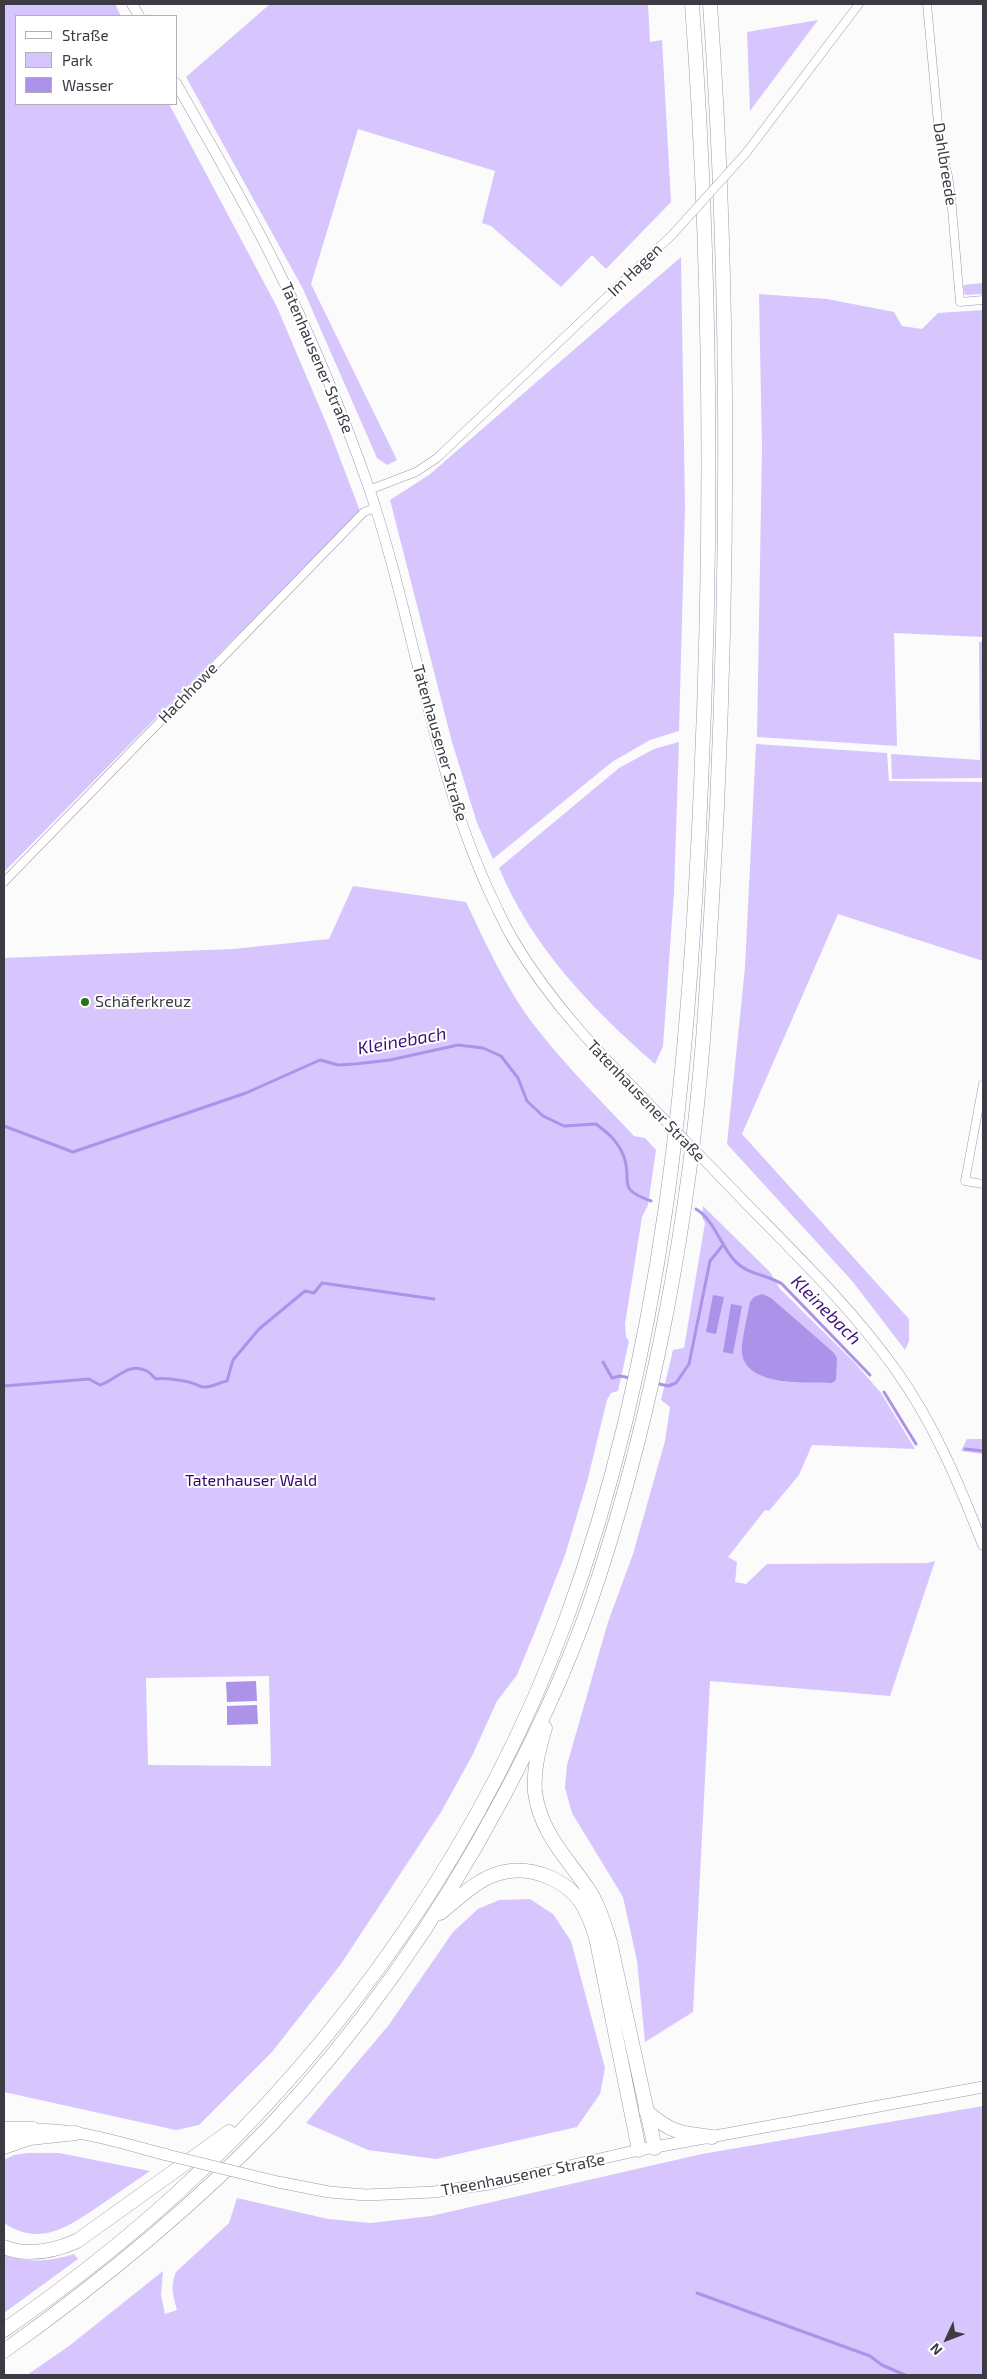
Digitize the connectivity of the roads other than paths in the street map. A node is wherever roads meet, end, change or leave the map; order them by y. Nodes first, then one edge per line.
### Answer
1 (132, 4) edge
2 (692, 4) edge
3 (710, 4) edge
4 (858, 4) edge
5 (927, 4) edge
6 (138, 15) edge
7 (178, 87) edge
8 (983, 300) edge
9 (370, 490) junction
10 (375, 508) junction
11 (4, 882) edge
12 (983, 1084) edge
13 (983, 1184) edge
14 (983, 1545) edge
15 (552, 1701) junction
16 (434, 1918) junction
17 (983, 2087) edge
18 (271, 2100) junction
19 (646, 2111) junction
20 (4, 2127) edge
21 (45, 2128) junction
22 (76, 2133) junction
23 (4, 2137) edge
24 (712, 2137) junction
25 (4, 2147) edge
26 (655, 2148) junction
27 (639, 2150) junction
28 (4, 2238) edge
29 (4, 2247) edge
30 (45, 2251) junction
31 (4, 2330) edge
32 (4, 2351) edge

1 - 6 street
2 - 18 highway
3 - 15 highway
4 - 9 street, Im Hagen, bridge
5 - 8 street, Dahlbreede
7 - 9 street, Tatenhausener Straße
9 - 10 street, Tatenhausener Straße
10 - 11 street, Hachhowe
10 - 14 street, Tatenhausener Straße, bridge
12 - 13 street
15 - 16 highway
15 - 19 highway
16 - 27 highway
16 - 32 highway
17 - 24 main road, Theenhausener Straße
18 - 30 highway
18 - 31 highway
19 - 24 highway
19 - 26 highway
20 - 21 street
21 - 22 main road, Theenhausener Straße
21 - 23 main road, Theenhausener Straße
22 - 25 highway
22 - 27 main road, Theenhausener Straße, bridge
24 - 26 main road, Theenhausener Straße
26 - 27 main road, Theenhausener Straße
28 - 30 highway
29 - 30 highway

